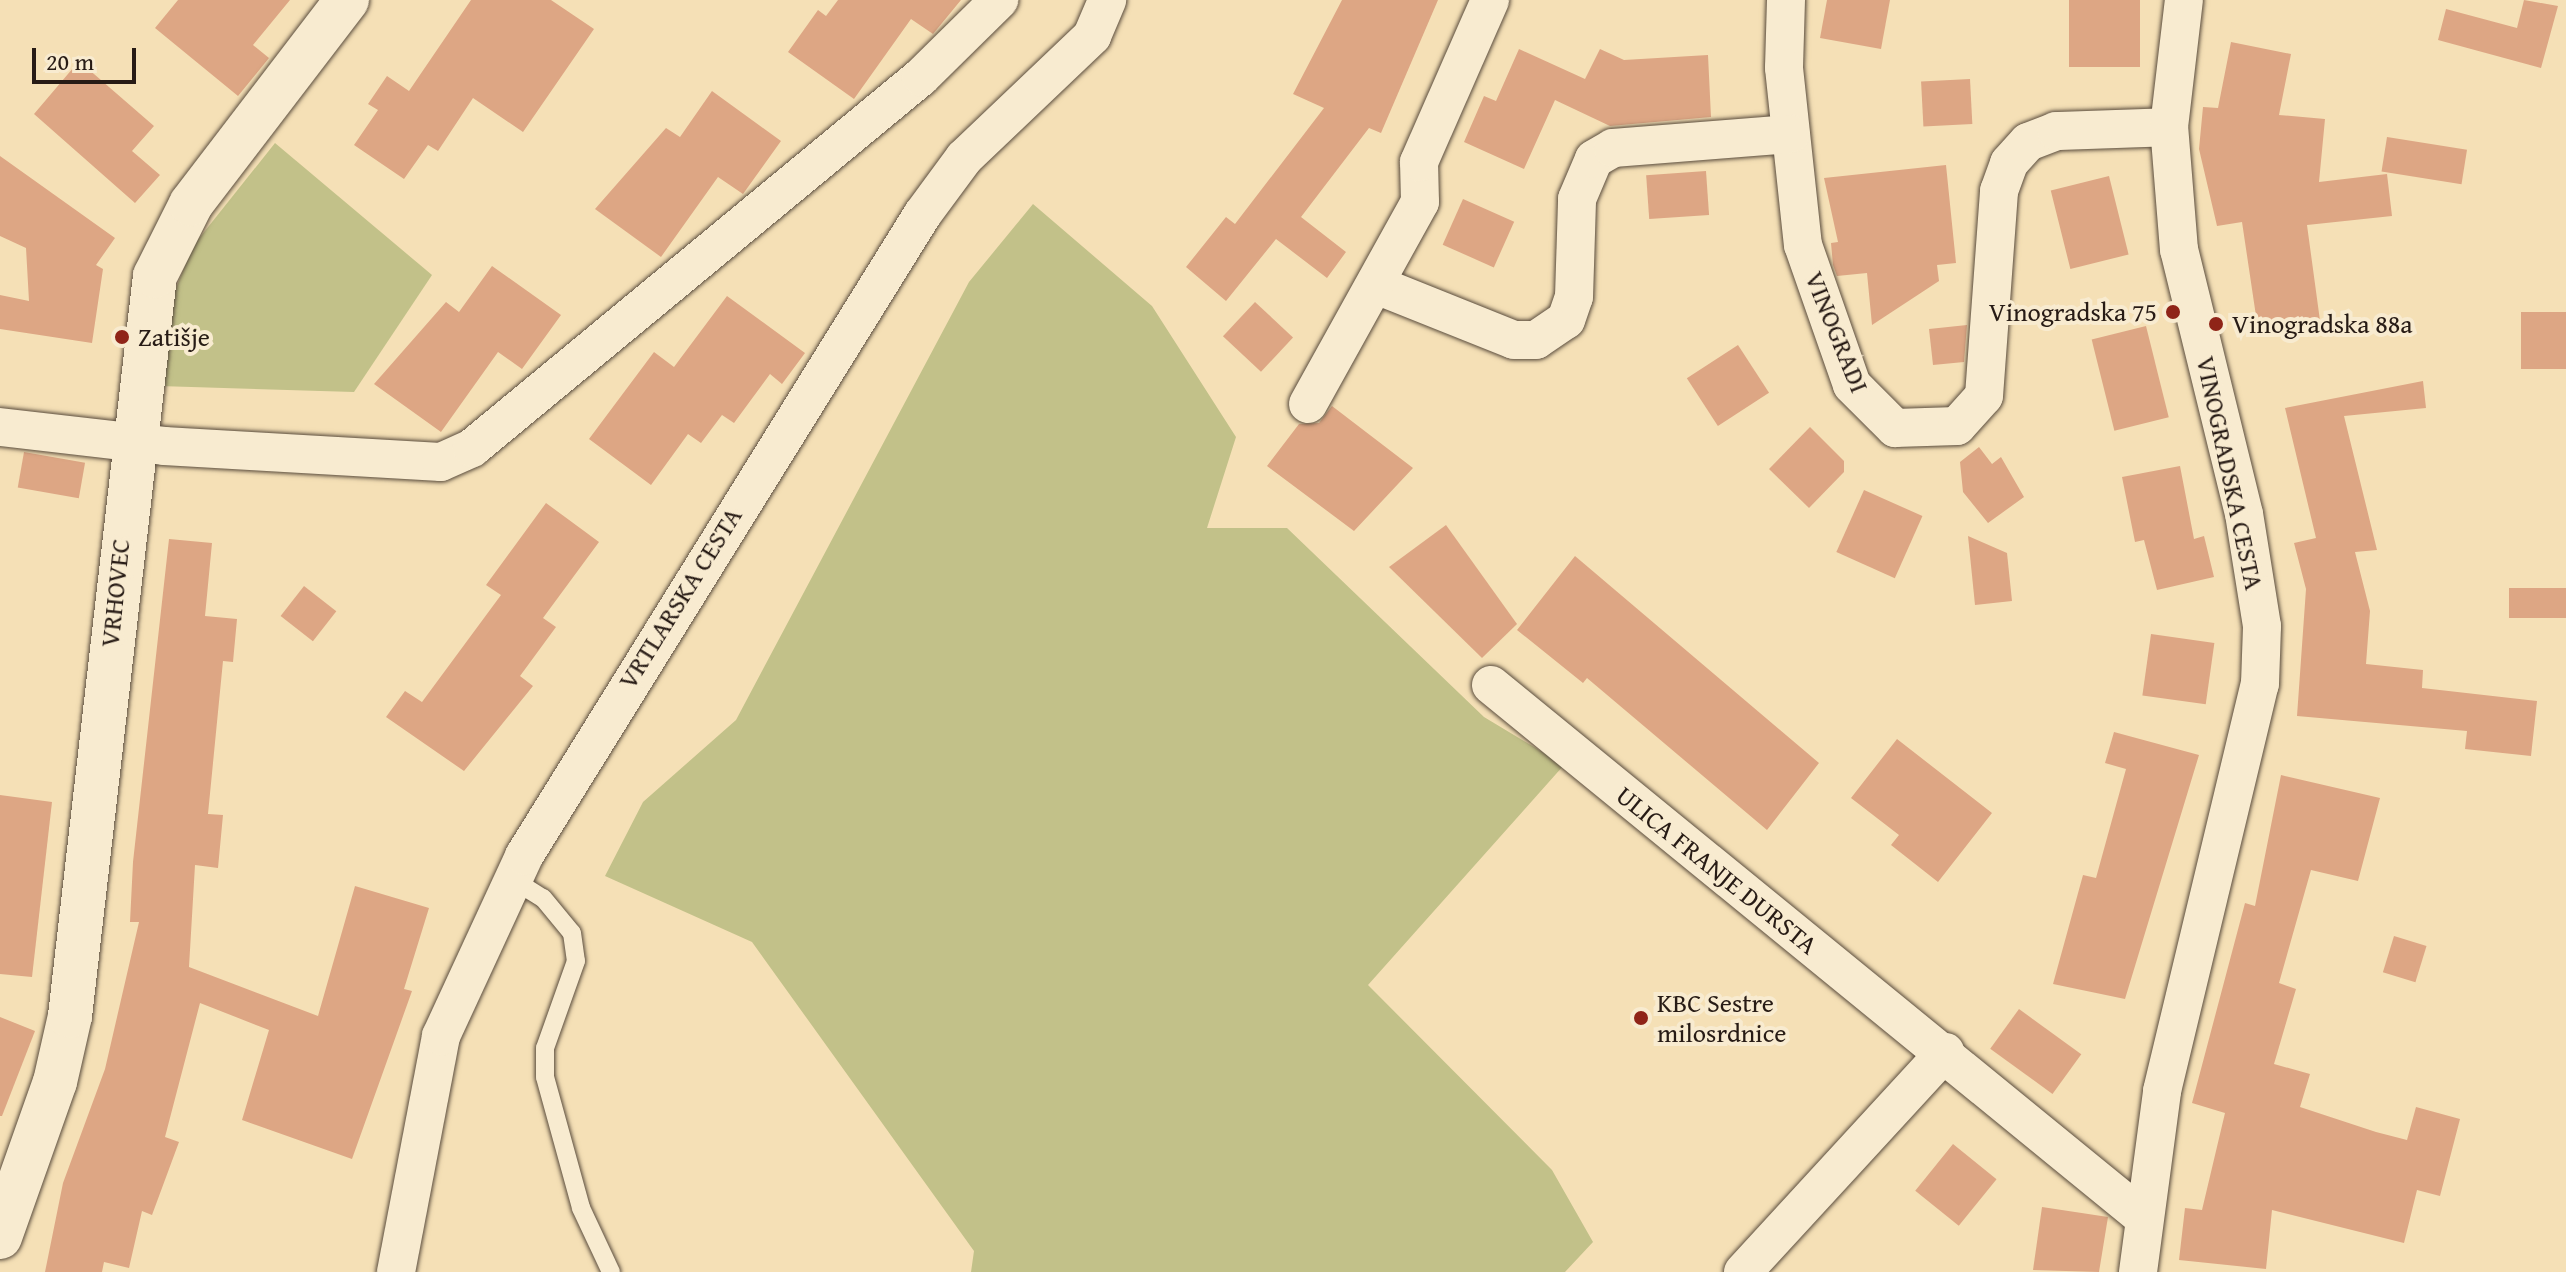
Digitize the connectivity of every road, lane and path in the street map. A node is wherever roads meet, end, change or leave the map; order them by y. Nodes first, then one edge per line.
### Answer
1 (347, 0) edge
2 (999, 0) edge
3 (1107, 0) edge
4 (1490, 0) edge
5 (1786, 0) edge
6 (2184, 0) edge
7 (2169, 127) junction
8 (1790, 134) junction
9 (1379, 286) junction
10 (1308, 404) dead end
11 (0, 427) edge
12 (133, 443) junction
13 (1491, 685) dead end
14 (512, 879) junction
15 (1945, 1052) junction
16 (2144, 1218) junction
17 (0, 1237) edge
18 (396, 1272) edge
19 (611, 1272) edge
20 (1743, 1272) edge
21 (2138, 1272) edge

1 - 12 street, VRHOVEC
2 - 12 street
3 - 14 street, VRTLARSKA CESTA
4 - 9 street
5 - 8 street, VINOGRADI
6 - 7 street, VINOGRADSKA CESTA
7 - 8 street, VINOGRADI
7 - 16 street, VINOGRADSKA CESTA
8 - 9 street
9 - 10 street
11 - 12 street
12 - 17 street, VRHOVEC
13 - 15 street, ULICA FRANJE DURSTA
14 - 18 street, VRTLARSKA CESTA
14 - 19 lane
15 - 16 street, ULICA FRANJE DURSTA
15 - 20 street
16 - 21 street, VINOGRADSKA CESTA

